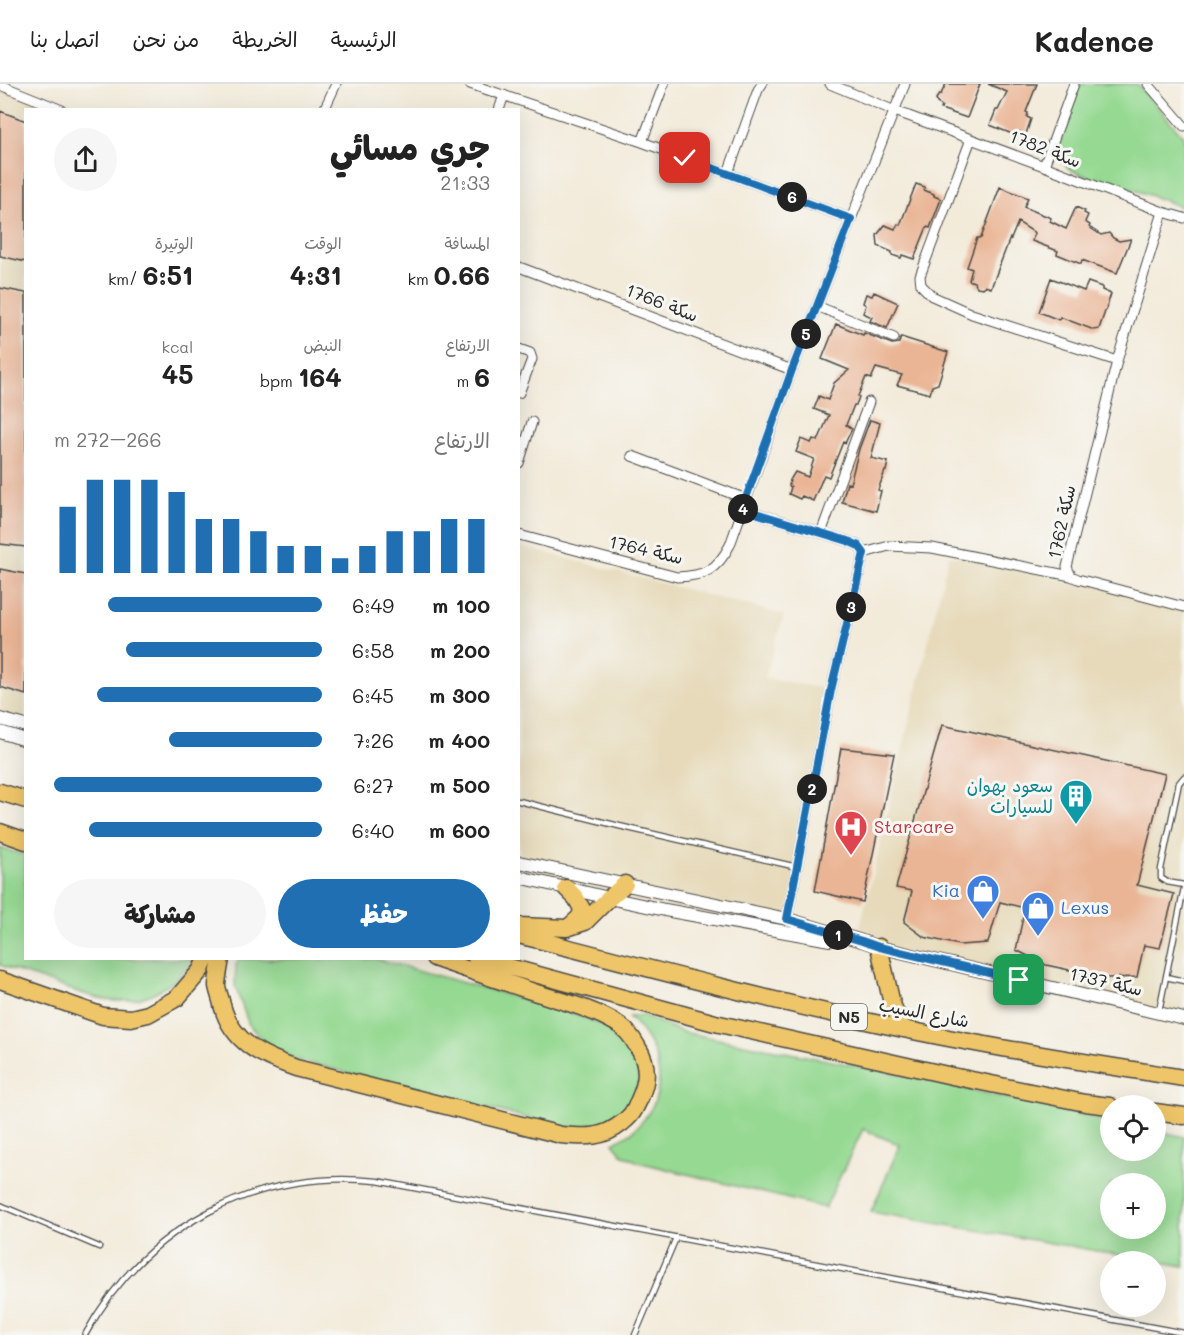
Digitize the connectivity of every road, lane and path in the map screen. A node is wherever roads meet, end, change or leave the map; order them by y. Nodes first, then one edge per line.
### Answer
1 (336, 84) edge
2 (470, 84) edge
3 (664, 84) edge
4 (762, 84) edge
5 (830, 84) edge
6 (905, 84) edge
7 (1074, 84) edge
8 (1148, 84) edge
9 (0, 85) edge
10 (504, 95) junction
11 (57, 108) edge
12 (325, 108) edge
13 (500, 108) edge
14 (895, 111) junction
15 (1184, 126) edge
16 (970, 139) junction
17 (642, 142) junction
18 (1044, 166) junction
19 (728, 174) junction
20 (1163, 212) junction
21 (1184, 218) edge
22 (851, 219) junction
23 (520, 267) edge
24 (817, 306) junction
25 (894, 338) dead end
26 (520, 349) edge
27 (1117, 361) junction
28 (792, 370) junction
29 (520, 390) edge
30 (869, 402) dead end
31 (532, 422) dead end
32 (632, 456) dead end
33 (520, 460) edge
34 (746, 499) junction
35 (742, 509) junction
36 (821, 533) junction
37 (520, 535) edge
38 (864, 553) junction
39 (1071, 576) junction
40 (1184, 607) edge
41 (0, 719) edge
42 (24, 725) edge
43 (0, 732) edge
44 (24, 739) edge
45 (1184, 777) edge
46 (0, 792) edge
47 (24, 799) edge
48 (520, 801) edge
49 (0, 832) edge
50 (0, 838) edge
51 (24, 841) edge
52 (24, 842) edge
53 (520, 862) edge
54 (797, 867) junction
55 (520, 877) edge
56 (625, 884) junction
57 (1184, 886) edge
58 (566, 888) junction
59 (609, 898) junction
60 (787, 919) junction
61 (520, 926) edge
62 (567, 928) junction
63 (520, 935) edge
64 (879, 947) junction
65 (205, 960) edge
66 (221, 960) edge
67 (440, 960) edge
68 (483, 960) edge
69 (1166, 977) junction
70 (0, 981) edge
71 (1184, 981) edge
72 (1159, 1013) junction
73 (1184, 1019) edge
74 (903, 1029) junction
75 (1184, 1078) edge
76 (1100, 1104) edge
77 (1166, 1114) edge
78 (1184, 1116) edge
79 (0, 1205) edge
80 (676, 1238) junction
81 (99, 1246) dead end
82 (1184, 1333) edge
83 (85, 1335) edge
84 (635, 1335) edge

1 - 12 street
2 - 10 street
3 - 17 street
4 - 19 street
5 - 14 street, سكة 1782
6 - 14 street, سكة 1764
7 - 18 street
8 - 15 street
9 - 11 street
10 - 13 street
10 - 17 street
14 - 16 street, سكة 1782
14 - 22 street, سكة 1764
16 - 18 street, سكة 1782
16 - 27 street
17 - 19 street
18 - 20 street, سكة 1782
19 - 22 street
20 - 21 street, سكة 1782
20 - 27 street, سكة 1762
22 - 24 street, سكة 1764
23 - 28 street, سكة 1766
24 - 25 street
24 - 28 street, سكة 1764
26 - 29 street
27 - 39 street, سكة 1762
28 - 34 street, سكة 1764
30 - 36 street
31 - 33 street
32 - 34 street
34 - 35 street, سكة 1764
35 - 36 street
35 - 37 street, سكة 1764
36 - 38 street
38 - 39 street
38 - 54 street
39 - 40 street, سكة 1762
41 - 42 street
43 - 44 street
45 - 57 lane
46 - 47 highway
48 - 54 lane
49 - 51 highway
50 - 52 highway
53 - 56 street
54 - 60 street
55 - 58 street
56 - 59 highway
56 - 60 street
57 - 69 lane
58 - 59 street
58 - 62 highway
59 - 62 highway
59 - 64 street
60 - 64 street
61 - 62 highway
63 - 74 highway, شارع السيب / N5
64 - 72 street, سكة 1737
64 - 74 highway
65 - 70 highway
66 - 67 highway
68 - 76 highway, N5
69 - 71 lane
69 - 72 lane
72 - 73 street, سكة 1737
74 - 75 highway, شارع السيب / N5
77 - 78 highway
79 - 81 lane
80 - 82 lane
80 - 83 lane
80 - 84 lane

